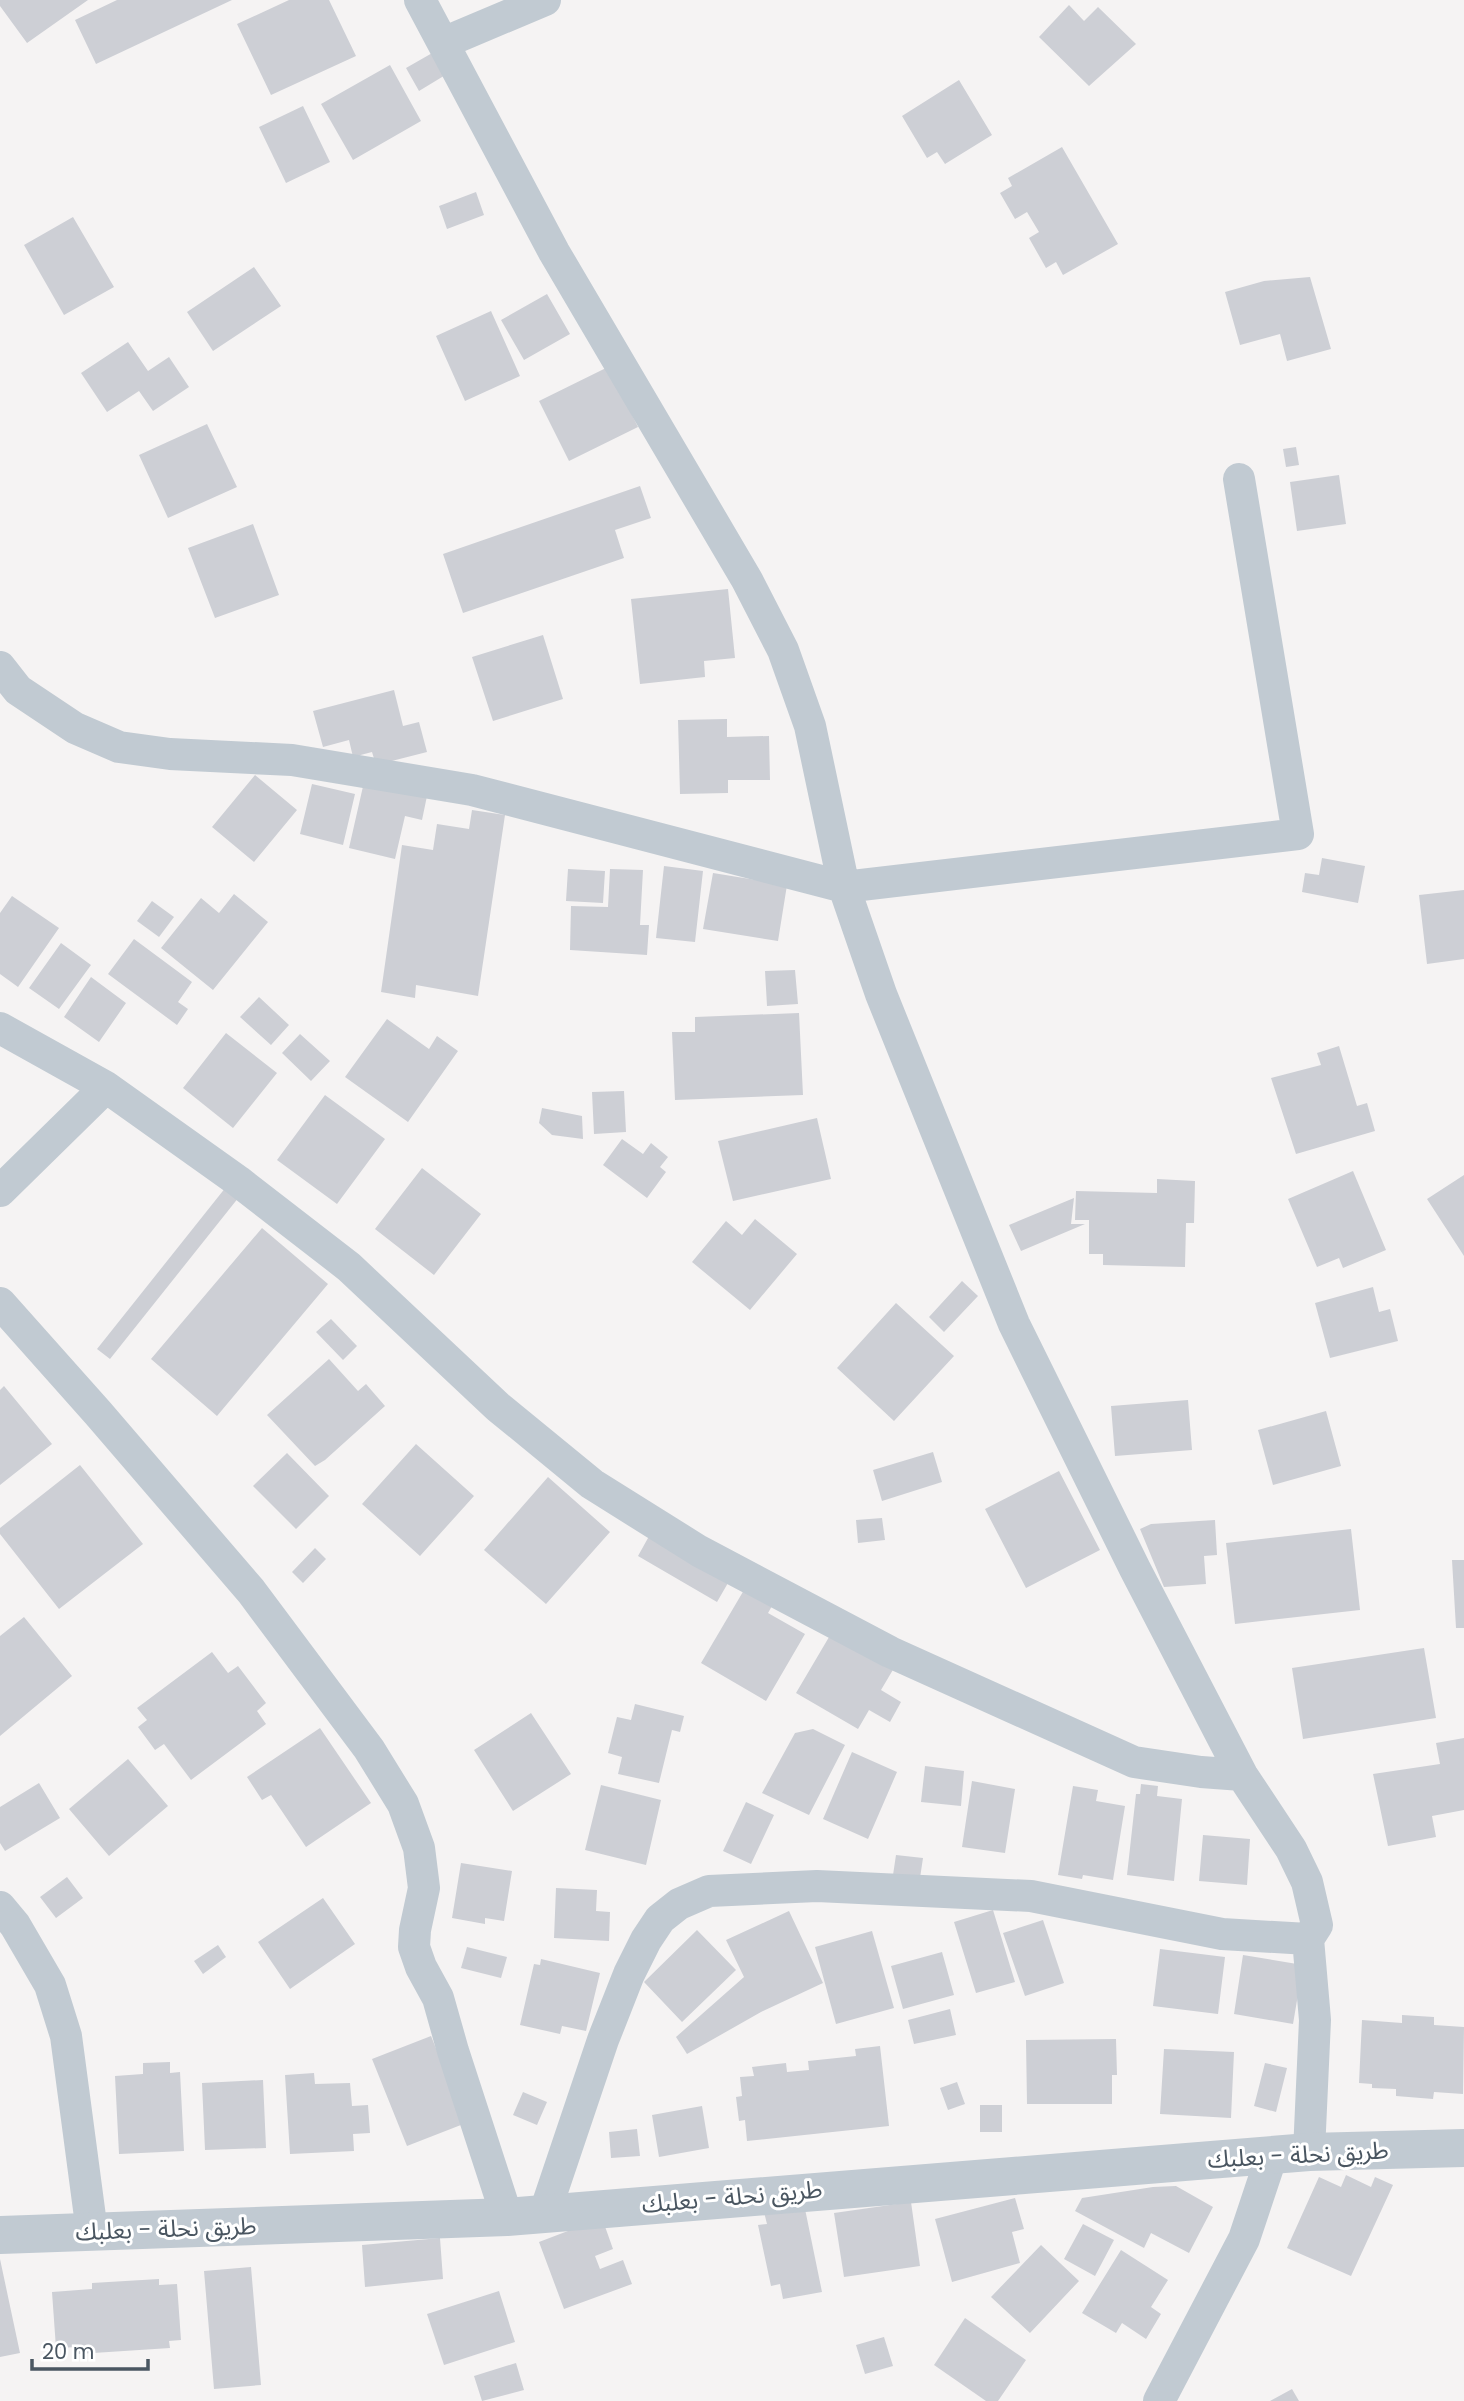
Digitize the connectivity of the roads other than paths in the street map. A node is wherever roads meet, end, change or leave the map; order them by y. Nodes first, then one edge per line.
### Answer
1 (419, 0) edge
2 (545, 0) edge
3 (443, 43) junction
4 (1238, 479) dead end
5 (0, 667) edge
6 (844, 887) junction
7 (0, 1028) edge
8 (106, 1087) junction
9 (0, 1191) edge
10 (0, 1303) edge
11 (1242, 1775) junction
12 (0, 1907) edge
13 (1308, 1939) junction
14 (1464, 2148) edge
15 (1290, 2153) junction
16 (545, 2212) junction
17 (507, 2217) junction
18 (92, 2232) junction
19 (0, 2235) edge
20 (1159, 2401) edge

1 - 3 street
2 - 3 street
3 - 6 street
4 - 6 street
5 - 6 street
6 - 11 street
7 - 8 street
8 - 9 street
8 - 11 street
10 - 17 street
11 - 13 street
12 - 18 street
13 - 15 street
13 - 16 street
14 - 15 street, طريق نحلة - بعلبك
15 - 16 street, طريق نحلة - بعلبك
15 - 20 street
16 - 17 street, طريق نحلة - بعلبك
17 - 18 street, طريق نحلة - بعلبك
18 - 19 street, طريق نحلة - بعلبك

